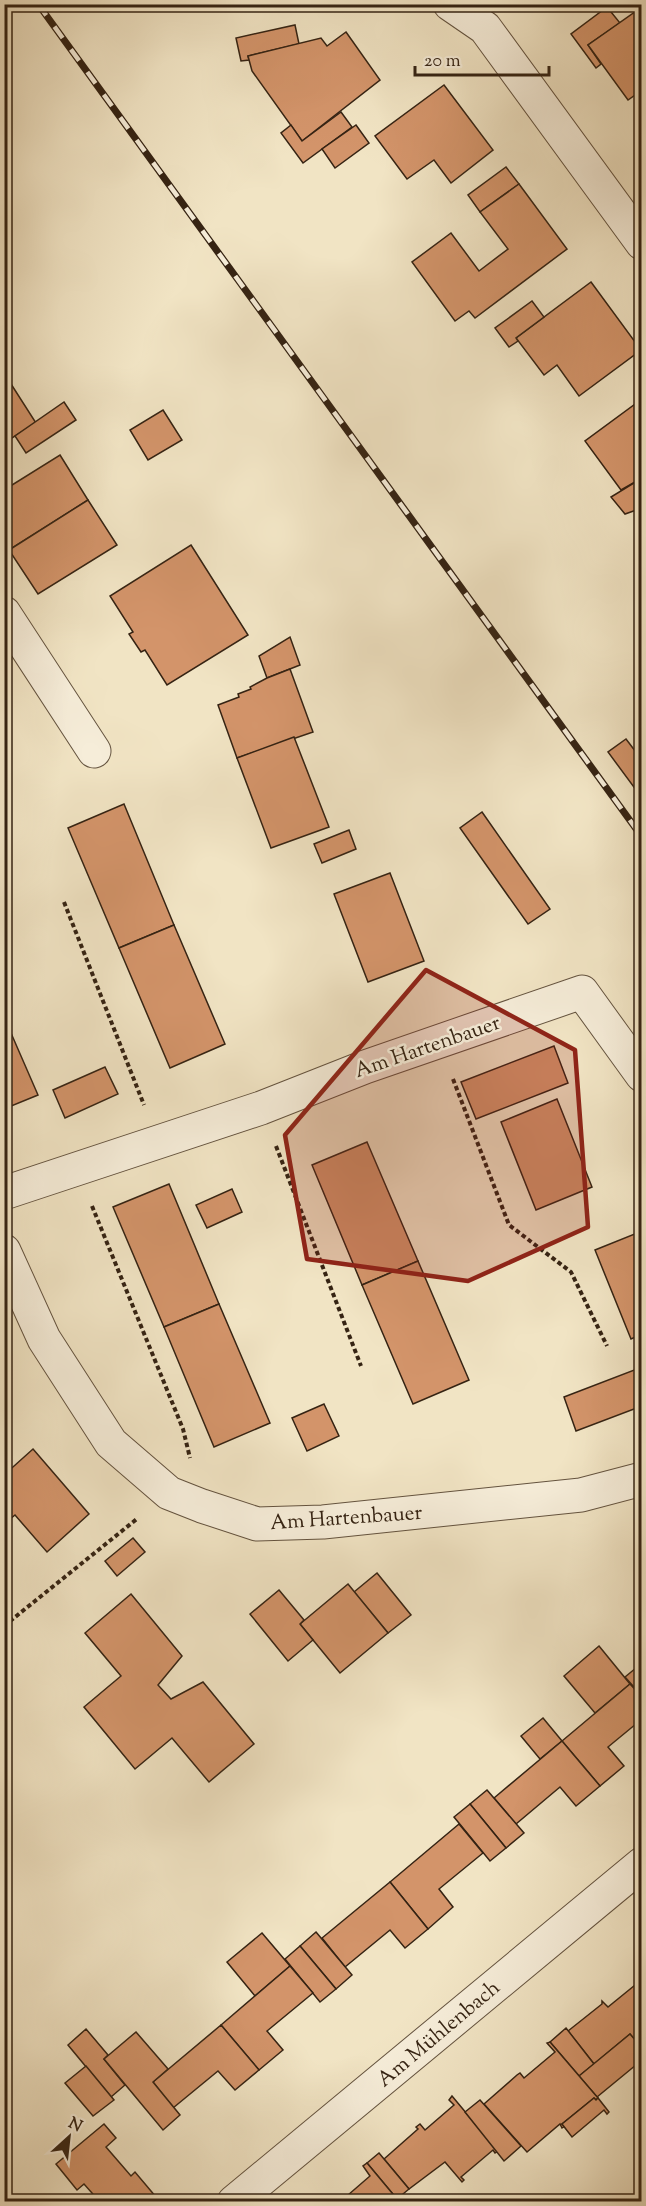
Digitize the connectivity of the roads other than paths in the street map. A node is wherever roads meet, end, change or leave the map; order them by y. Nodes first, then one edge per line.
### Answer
1 (450, 4) edge
2 (642, 243) edge
3 (4, 613) edge
4 (94, 751) dead end
5 (642, 1075) edge
6 (4, 1192) edge
7 (4, 1251) edge
8 (642, 1479) edge
9 (642, 1864) edge
10 (234, 2202) edge

1 - 2 street
3 - 4 street
5 - 6 street, Am Hartenbauer
7 - 8 street, Am Hartenbauer
9 - 10 street, Am Mühlenbach

